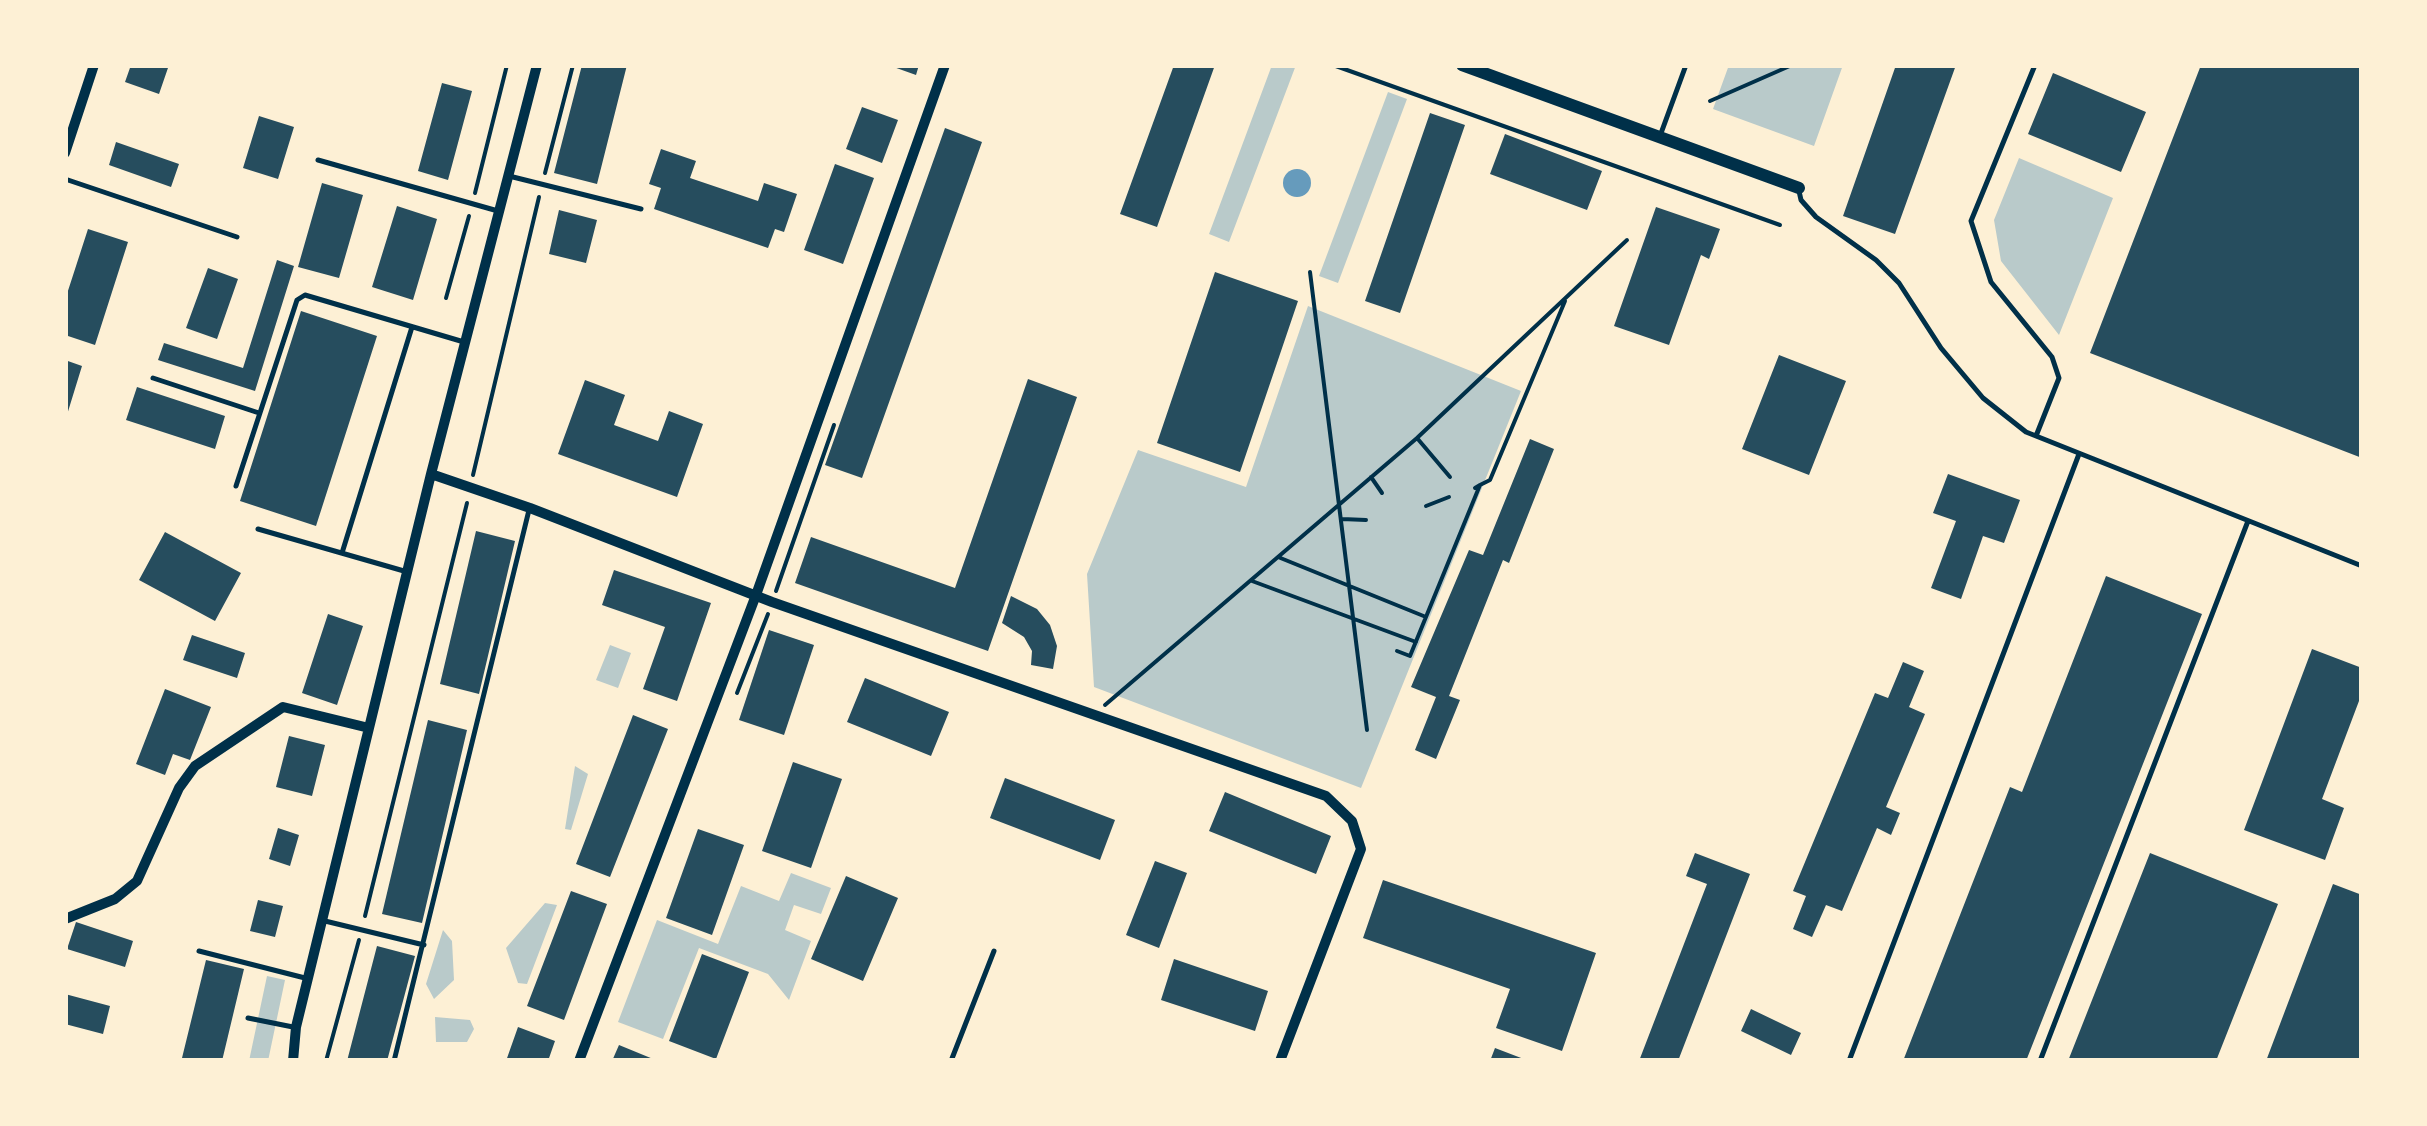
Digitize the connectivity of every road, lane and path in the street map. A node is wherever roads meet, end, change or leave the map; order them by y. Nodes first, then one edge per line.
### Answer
1 (94, 65) edge
2 (507, 65) edge
3 (537, 65) edge
4 (573, 65) edge
5 (944, 65) edge
6 (1333, 65) edge
7 (1462, 65) edge
8 (1686, 65) edge
9 (1792, 65) edge
10 (2036, 65) edge
11 (1710, 101) dead end
12 (1660, 136) junction
13 (65, 153) edge
14 (318, 160) dead end
15 (509, 176) junction
16 (65, 180) edge
17 (542, 185) junction
18 (1799, 188) joint
19 (472, 205) junction
20 (641, 209) dead end
21 (499, 211) junction
22 (1780, 225) dead end
23 (236, 237) dead end
24 (1627, 240) dead end
25 (1310, 272) dead end
26 (1567, 297) junction
27 (446, 298) dead end
28 (412, 326) junction
29 (464, 342) junction
30 (153, 378) dead end
31 (260, 413) junction
32 (2036, 436) junction
33 (1416, 438) junction
34 (2078, 454) junction
35 (431, 474) junction
36 (1371, 477) junction
37 (1450, 477) dead end
38 (236, 486) dead end
39 (471, 487) junction
40 (1382, 492) dead end
41 (1449, 497) dead end
42 (1340, 504) junction
43 (1426, 506) dead end
44 (530, 508) junction
45 (1342, 518) junction
46 (1366, 520) dead end
47 (2248, 521) junction
48 (258, 528) dead end
49 (342, 553) junction
50 (1278, 557) junction
51 (2362, 566) edge
52 (408, 572) junction
53 (1250, 580) junction
54 (1350, 586) junction
55 (756, 595) junction
56 (1354, 617) junction
57 (1426, 617) junction
58 (1416, 642) junction
59 (1397, 651) dead end
60 (1094, 714) junction
61 (369, 728) junction
62 (1367, 730) dead end
63 (65, 919) edge
64 (323, 920) junction
65 (362, 930) junction
66 (424, 945) junction
67 (199, 951) dead end
68 (994, 951) dead end
69 (308, 979) junction
70 (248, 1018) dead end
71 (296, 1028) junction
72 (293, 1061) edge
73 (326, 1061) edge
74 (394, 1061) edge
75 (579, 1061) edge
76 (951, 1061) edge
77 (1280, 1061) edge
78 (1849, 1061) edge
79 (2040, 1061) edge

1 - 13 street
2 - 19 path
3 - 15 street
4 - 17 path
5 - 55 street
6 - 22 path
7 - 12 street
8 - 12 lane
9 - 11 path
10 - 32 lane
12 - 18 street
14 - 19 lane
15 - 17 lane
15 - 21 street
16 - 23 lane
17 - 20 lane
17 - 39 path
18 - 32 lane
19 - 21 lane
19 - 27 path
21 - 29 street
24 - 26 path
25 - 42 path
26 - 33 path
26 - 57 path
28 - 29 lane
28 - 31 lane
28 - 49 lane
29 - 35 street
30 - 31 lane
31 - 38 lane
32 - 34 lane
33 - 36 path
33 - 37 path
34 - 47 lane
34 - 78 lane
35 - 39 street
35 - 52 street
36 - 40 path
36 - 42 path
39 - 44 street
39 - 65 path
41 - 43 path
42 - 45 path
42 - 50 path
44 - 55 street
44 - 66 lane
45 - 46 path
45 - 54 path
47 - 51 lane
47 - 79 lane
48 - 49 lane
49 - 52 lane
50 - 53 path
50 - 54 path
52 - 61 street
53 - 56 path
53 - 60 path
54 - 56 path
54 - 57 path
55 - 60 street
55 - 75 street
56 - 58 path
56 - 62 path
57 - 58 path
58 - 59 path
60 - 77 street
61 - 63 street
61 - 64 street
64 - 65 lane
64 - 69 street
65 - 66 lane
65 - 73 path
66 - 74 lane
67 - 69 lane
68 - 76 lane
69 - 71 street
70 - 71 lane
71 - 72 street

